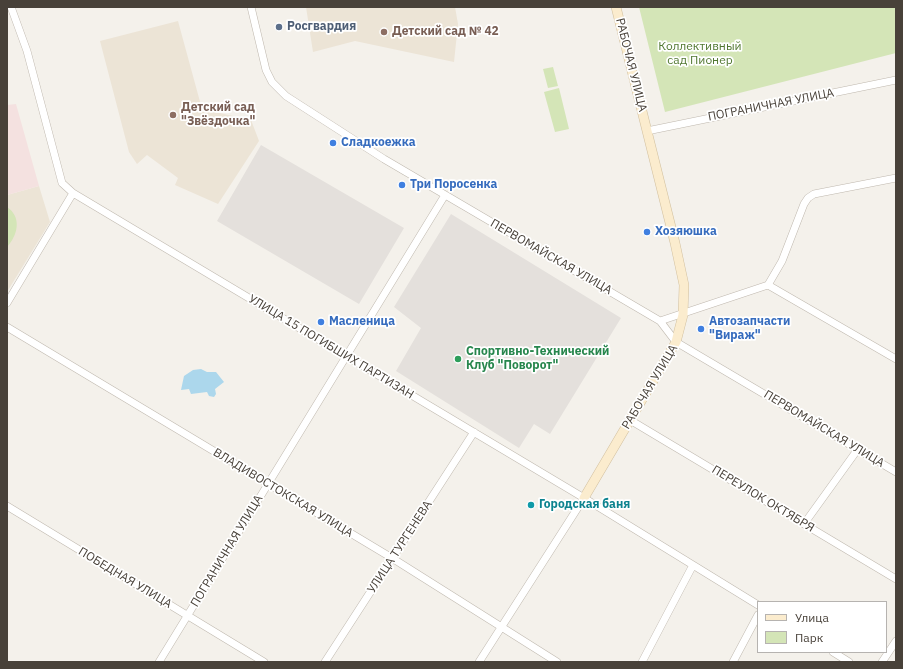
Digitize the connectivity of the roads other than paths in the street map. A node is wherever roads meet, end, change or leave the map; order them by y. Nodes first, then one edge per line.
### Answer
1 (10, 7) edge
2 (251, 7) edge
3 (616, 7) edge
4 (896, 80) edge
5 (647, 131) junction
6 (896, 178) edge
7 (73, 193) junction
8 (445, 195) junction
9 (768, 285) junction
10 (7, 303) edge
11 (683, 315) junction
12 (660, 321) junction
13 (7, 327) edge
14 (676, 342) junction
15 (346, 356) junction
16 (896, 359) edge
17 (630, 420) junction
18 (474, 432) junction
19 (858, 449) junction
20 (896, 472) edge
21 (268, 484) junction
22 (584, 498) junction
23 (7, 506) edge
24 (804, 524) junction
25 (392, 558) junction
26 (693, 565) junction
27 (896, 579) edge
28 (757, 604) edge
29 (188, 616) junction
30 (757, 617) edge
31 (501, 625) junction
32 (896, 641) edge
33 (835, 653) edge
34 (159, 662) edge
35 (264, 662) edge
36 (325, 662) edge
37 (479, 662) edge
38 (557, 662) edge
39 (642, 662) edge
40 (733, 662) edge
41 (850, 662) edge
42 (882, 662) edge

1 - 7 street, УЛИЦА 15 ПОГИБШИХ ПАРТИЗАН
2 - 8 street, ПЕРВОМАЙСКАЯ УЛИЦА
3 - 5 street, РАБОЧАЯ УЛИЦА
4 - 5 street, ПОГРАНИЧНАЯ УЛИЦА
5 - 11 street, РАБОЧАЯ УЛИЦА
6 - 9 street
7 - 10 street
7 - 15 street, УЛИЦА 15 ПОГИБШИХ ПАРТИЗАН
8 - 12 street, ПЕРВОМАЙСКАЯ УЛИЦА
8 - 15 street, ПОГРАНИЧНАЯ УЛИЦА
9 - 11 street
9 - 16 street
11 - 12 street
11 - 14 street, РАБОЧАЯ УЛИЦА
12 - 14 street, ПЕРВОМАЙСКАЯ УЛИЦА
13 - 21 street, ВЛАДИВОСТОКСКАЯ УЛИЦА
14 - 17 street, РАБОЧАЯ УЛИЦА
14 - 19 street, ПЕРВОМАЙСКАЯ УЛИЦА
15 - 18 street, УЛИЦА 15 ПОГИБШИХ ПАРТИЗАН
15 - 21 street, ПОГРАНИЧНАЯ УЛИЦА
17 - 22 street, РАБОЧАЯ УЛИЦА
17 - 24 street, ПЕРЕУЛОК ОКТЯБРЯ
18 - 22 street, УЛИЦА 15 ПОГИБШИХ ПАРТИЗАН
18 - 25 street, УЛИЦА ТУРГЕНЕВА
19 - 20 street, ПЕРВОМАЙСКАЯ УЛИЦА
19 - 24 street
21 - 25 street, ВЛАДИВОСТОКСКАЯ УЛИЦА
21 - 29 street, ПОГРАНИЧНАЯ УЛИЦА
22 - 26 street, УЛИЦА 15 ПОГИБШИХ ПАРТИЗАН
22 - 31 street, РАБОЧАЯ УЛИЦА
23 - 29 street, ПОБЕДНАЯ УЛИЦА
24 - 27 street, ПЕРЕУЛОК ОКТЯБРЯ
25 - 31 street, ВЛАДИВОСТОКСКАЯ УЛИЦА
25 - 36 street, УЛИЦА ТУРГЕНЕВА
26 - 28 street, УЛИЦА 15 ПОГИБШИХ ПАРТИЗАН
26 - 39 street
29 - 34 street, ПОГРАНИЧНАЯ УЛИЦА
29 - 35 street, ПОБЕДНАЯ УЛИЦА
30 - 40 street
31 - 37 street, РАБОЧАЯ УЛИЦА
31 - 38 street, ВЛАДИВОСТОКСКАЯ УЛИЦА
32 - 42 street
33 - 41 street

